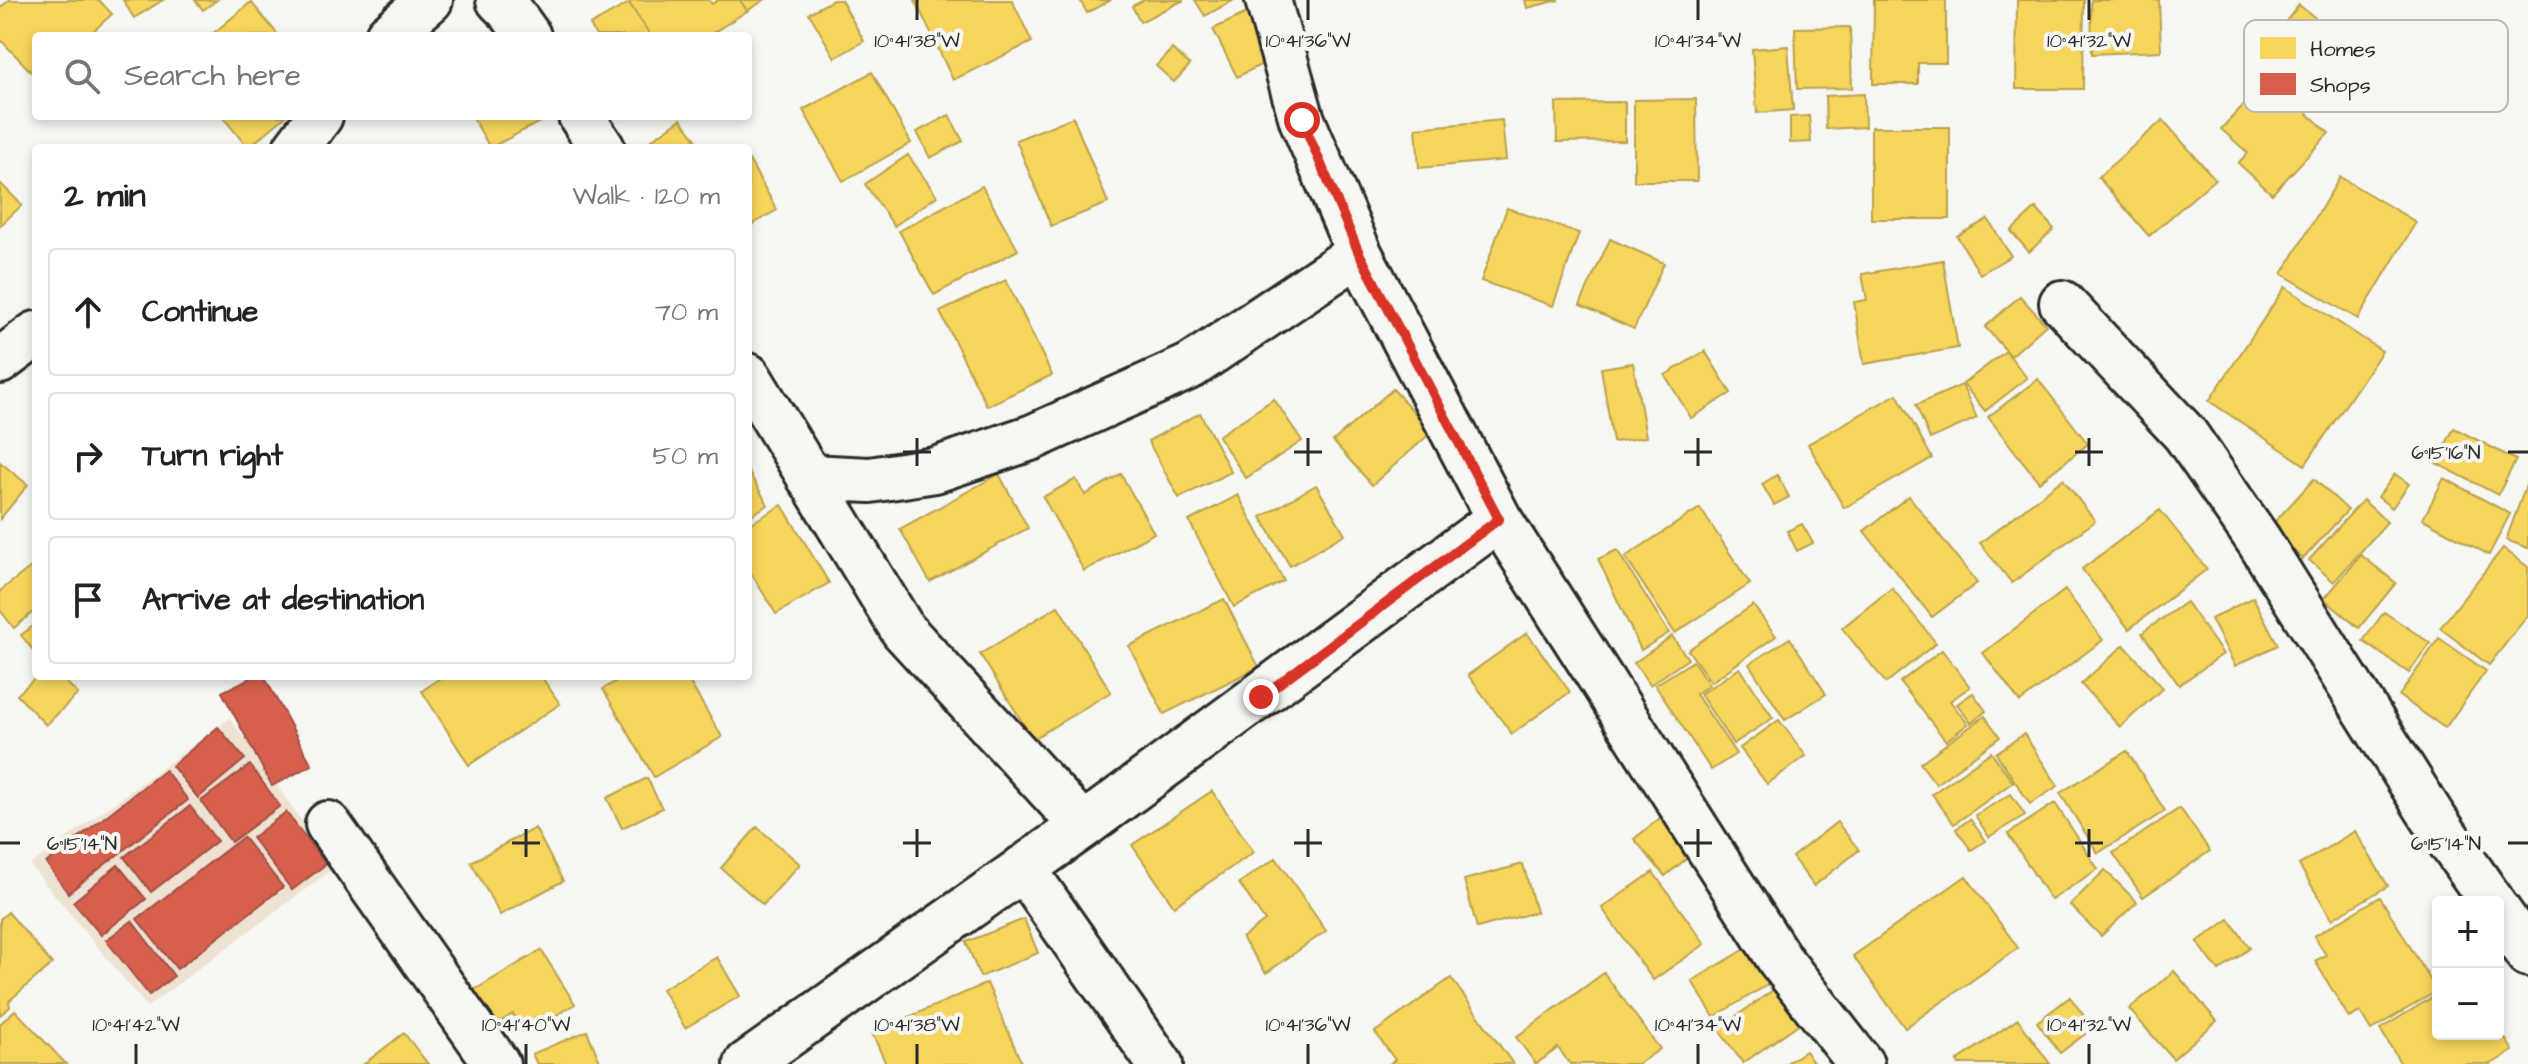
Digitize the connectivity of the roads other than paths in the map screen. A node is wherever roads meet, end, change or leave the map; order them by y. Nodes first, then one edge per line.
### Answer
1 (430, 0) edge
2 (499, 0) edge
3 (1268, 0) edge
4 (393, 32) edge
5 (525, 32) edge
6 (317, 120) edge
7 (584, 120) edge
8 (299, 144) edge
9 (599, 144) edge
10 (1359, 253) junction
11 (2062, 303) dead end
12 (32, 337) edge
13 (0, 361) edge
14 (752, 383) edge
15 (809, 477) junction
16 (1499, 519) junction
17 (328, 824) dead end
18 (1083, 826) junction
19 (1023, 868) junction
20 (2488, 896) edge
21 (2504, 920) edge
22 (2528, 954) edge
23 (497, 1064) edge
24 (747, 1064) edge
25 (1160, 1064) edge
26 (1861, 1064) edge

1 - 4 street
2 - 5 street
3 - 10 street
6 - 8 street
7 - 9 street
10 - 15 street
10 - 16 street
11 - 20 street
12 - 13 street
14 - 15 street
15 - 18 street
16 - 18 street
16 - 26 street
17 - 23 street
18 - 19 street
19 - 24 street
19 - 25 street
21 - 22 street

